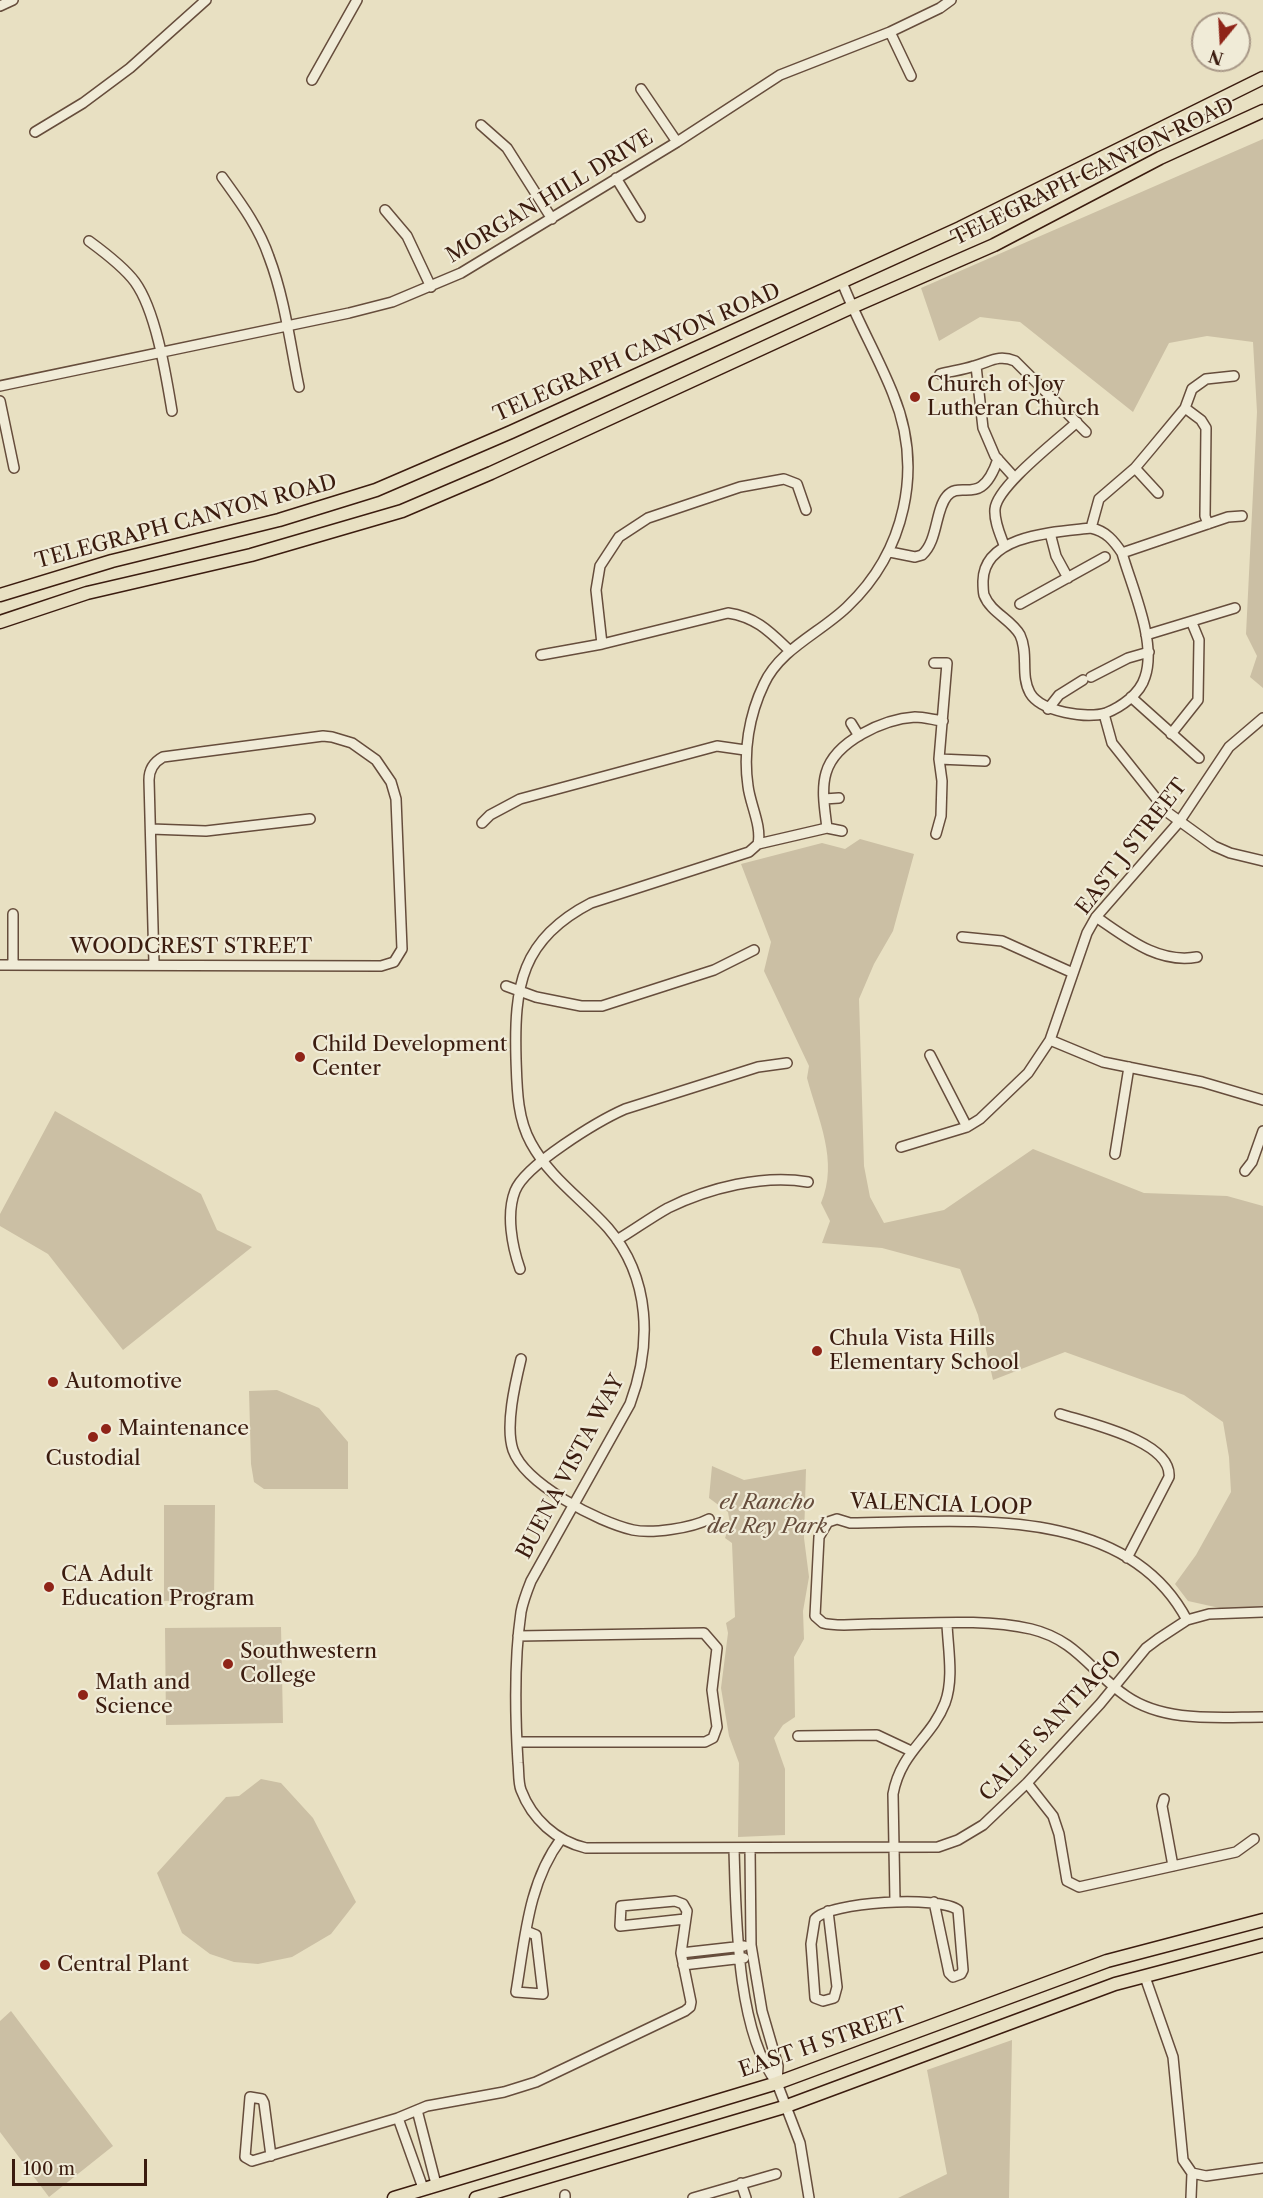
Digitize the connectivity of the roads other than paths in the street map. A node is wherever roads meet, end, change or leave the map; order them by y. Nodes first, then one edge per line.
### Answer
1 (13, 0) edge
2 (206, 0) edge
3 (357, 0) edge
4 (951, 0) edge
5 (0, 6) edge
6 (890, 32) junction
7 (911, 76) dead end
8 (1263, 78) edge
9 (312, 80) dead end
10 (641, 89) dead end
11 (1263, 111) edge
12 (480, 125) dead end
13 (34, 132) dead end
14 (677, 142) junction
15 (222, 177) dead end
16 (616, 178) junction
17 (385, 210) dead end
18 (640, 217) dead end
19 (552, 219) junction
20 (89, 241) dead end
21 (842, 282) junction
22 (431, 287) junction
23 (852, 307) junction
24 (288, 326) junction
25 (160, 353) junction
26 (976, 366) junction
27 (940, 374) dead end
28 (1234, 376) dead end
29 (0, 386) edge
30 (299, 387) dead end
31 (0, 401) edge
32 (1185, 408) junction
33 (172, 411) dead end
34 (1077, 422) junction
35 (1086, 432) dead end
36 (998, 459) junction
37 (14, 468) dead end
38 (1135, 468) junction
39 (1014, 477) junction
40 (1158, 493) dead end
41 (806, 510) dead end
42 (1242, 516) dead end
43 (1208, 524) junction
44 (1091, 528) junction
45 (1050, 533) junction
46 (1004, 545) junction
47 (890, 552) junction
48 (1122, 553) junction
49 (1105, 557) dead end
50 (1068, 578) junction
51 (0, 596) edge
52 (1020, 604) dead end
53 (1235, 608) dead end
54 (0, 622) edge
55 (1192, 623) junction
56 (1146, 635) junction
57 (602, 644) junction
58 (790, 651) junction
59 (1149, 652) junction
60 (541, 655) dead end
61 (934, 663) dead end
62 (1131, 697) junction
63 (1048, 709) junction
64 (1104, 714) junction
65 (1263, 718) edge
66 (943, 721) junction
67 (851, 723) dead end
68 (1171, 734) junction
69 (859, 736) junction
70 (745, 750) junction
71 (1199, 758) dead end
72 (939, 759) junction
73 (985, 761) dead end
74 (839, 798) dead end
75 (824, 799) junction
76 (310, 819) dead end
77 (1179, 822) junction
78 (482, 823) dead end
79 (827, 828) junction
80 (151, 829) junction
81 (842, 831) dead end
82 (936, 834) dead end
83 (758, 844) junction
84 (1263, 861) edge
85 (13, 914) dead end
86 (1096, 917) junction
87 (962, 937) dead end
88 (754, 950) dead end
89 (1197, 957) dead end
90 (154, 964) junction
91 (0, 965) edge
92 (13, 965) junction
93 (1073, 973) junction
94 (506, 986) dead end
95 (519, 991) junction
96 (1050, 1040) junction
97 (930, 1055) dead end
98 (787, 1063) dead end
99 (1129, 1067) junction
100 (1263, 1100) edge
101 (967, 1127) junction
102 (1263, 1131) edge
103 (901, 1147) dead end
104 (1115, 1154) dead end
105 (543, 1161) junction
106 (1245, 1172) dead end
107 (808, 1182) dead end
108 (617, 1240) junction
109 (520, 1269) dead end
110 (521, 1359) dead end
111 (1060, 1414) dead end
112 (575, 1504) junction
113 (709, 1519) dead end
114 (1127, 1558) junction
115 (1263, 1612) edge
116 (1187, 1620) junction
117 (947, 1624) junction
118 (518, 1636) junction
119 (1114, 1687) junction
120 (1263, 1717) edge
121 (798, 1736) dead end
122 (517, 1742) junction
123 (911, 1751) junction
124 (1027, 1783) junction
125 (1164, 1799) dead end
126 (561, 1839) junction
127 (1254, 1839) dead end
128 (893, 1847) junction
129 (750, 1848) junction
130 (734, 1849) junction
131 (1173, 1866) junction
132 (895, 1901) junction
133 (934, 1902) junction
134 (828, 1911) junction
135 (685, 1919) junction
136 (1263, 1920) edge
137 (526, 1931) junction
138 (751, 1945) junction
139 (1263, 1945) edge
140 (738, 1946) junction
141 (681, 1953) junction
142 (753, 1956) junction
143 (740, 1958) junction
144 (684, 1965) junction
145 (1145, 1977) junction
146 (777, 2083) junction
147 (784, 2108) junction
148 (417, 2110) junction
149 (398, 2118) junction
150 (271, 2156) junction
151 (1263, 2168) edge
152 (1192, 2173) junction
153 (776, 2174) dead end
154 (741, 2183) junction
155 (436, 2184) junction
156 (423, 2188) junction
157 (394, 2198) edge
158 (476, 2198) edge
159 (693, 2198) edge
160 (746, 2198) edge
161 (808, 2198) edge
162 (1191, 2198) edge

1 - 5 street
2 - 13 street
3 - 9 street
4 - 6 street, MORGAN HILL DRIVE
6 - 7 street
6 - 14 street, MORGAN HILL DRIVE
8 - 21 main road, TELEGRAPH CANYON ROAD
10 - 14 street
11 - 23 main road, TELEGRAPH CANYON ROAD
12 - 19 street
14 - 16 street, MORGAN HILL DRIVE
15 - 24 street
16 - 18 street
16 - 19 street, MORGAN HILL DRIVE
17 - 22 street
19 - 22 street, MORGAN HILL DRIVE
20 - 25 street
21 - 23 street
21 - 51 main road, TELEGRAPH CANYON ROAD
22 - 24 street, MORGAN HILL DRIVE
23 - 47 street
23 - 54 main road, TELEGRAPH CANYON ROAD
24 - 25 street, MORGAN HILL DRIVE
24 - 30 street
25 - 29 street, MORGAN HILL DRIVE
25 - 33 street
26 - 27 street
26 - 34 street
26 - 36 street
28 - 32 street
31 - 37 street
32 - 38 street
32 - 43 street
34 - 35 street
34 - 39 street
36 - 39 street
36 - 47 street
38 - 40 street
38 - 44 street
39 - 46 street
41 - 57 street
42 - 43 street
43 - 48 street
44 - 45 street
44 - 48 street
45 - 46 street
45 - 50 street
46 - 63 street
47 - 58 street
48 - 56 street
49 - 50 street
50 - 52 street
53 - 55 street
55 - 56 street
55 - 68 street
56 - 59 street
57 - 58 street
57 - 60 street
58 - 70 street
59 - 62 street
59 - 63 street
61 - 66 street
62 - 64 street
62 - 68 street
63 - 64 street
64 - 77 street
65 - 77 street, EAST J STREET
66 - 69 street
66 - 72 street
67 - 69 street
68 - 71 street
69 - 75 street
70 - 78 street
70 - 83 street
72 - 73 street
72 - 82 street
74 - 75 street
75 - 79 street
76 - 80 street
77 - 84 street
77 - 86 street, EAST J STREET
79 - 81 street
79 - 83 street, BUENA VISTA WAY
80 - 90 street
80 - 90 street, WOODCREST STREET
83 - 95 street, BUENA VISTA WAY
85 - 92 street
86 - 89 street
86 - 93 street, EAST J STREET
87 - 93 street
88 - 95 street
90 - 92 street, WOODCREST STREET
91 - 92 street, WOODCREST STREET
93 - 96 street, EAST J STREET
94 - 95 street
95 - 105 street, BUENA VISTA WAY
96 - 99 street
96 - 101 street, EAST J STREET
97 - 101 street
98 - 105 street
99 - 100 street
99 - 104 street
101 - 103 street, EAST J STREET
102 - 106 street
105 - 108 street, BUENA VISTA WAY
105 - 109 street
107 - 108 street
108 - 112 street, BUENA VISTA WAY
110 - 112 street
111 - 114 street
112 - 113 street
112 - 118 street, BUENA VISTA WAY
114 - 116 street, VALENCIA LOOP
114 - 117 street, VALENCIA LOOP
115 - 116 street, CALLE SANTIAGO
116 - 119 street, CALLE SANTIAGO
117 - 119 street, VALENCIA LOOP
117 - 123 street
118 - 122 street, BUENA VISTA WAY
118 - 122 street
119 - 120 street, VALENCIA LOOP
119 - 124 street, CALLE SANTIAGO
121 - 123 street
122 - 126 street, BUENA VISTA WAY
123 - 128 street
124 - 128 street, CALLE SANTIAGO
124 - 131 street
125 - 131 street
126 - 130 street, BUENA VISTA WAY
126 - 137 street
127 - 131 street
128 - 129 street, CALLE SANTIAGO
128 - 132 street
129 - 130 street, BUENA VISTA WAY
129 - 138 street
130 - 140 street
132 - 133 street
132 - 134 street
133 - 133 street
134 - 134 street
135 - 135 street
135 - 141 street
136 - 146 main road, EAST H STREET
137 - 137 street
138 - 140 street
138 - 142 street
139 - 145 main road
140 - 141 street
140 - 143 street
141 - 144 street
142 - 143 street
142 - 146 street
143 - 144 street
143 - 146 street
144 - 148 street
145 - 147 main road
145 - 152 street
146 - 147 street
146 - 155 main road, EAST H STREET
147 - 158 main road
147 - 161 street
148 - 149 street
148 - 155 street
149 - 150 street
149 - 156 street
150 - 150 street
151 - 152 street
152 - 162 street
153 - 154 street
154 - 159 street
154 - 160 street
155 - 156 main road, EAST H STREET
156 - 157 main road, EAST H STREET

